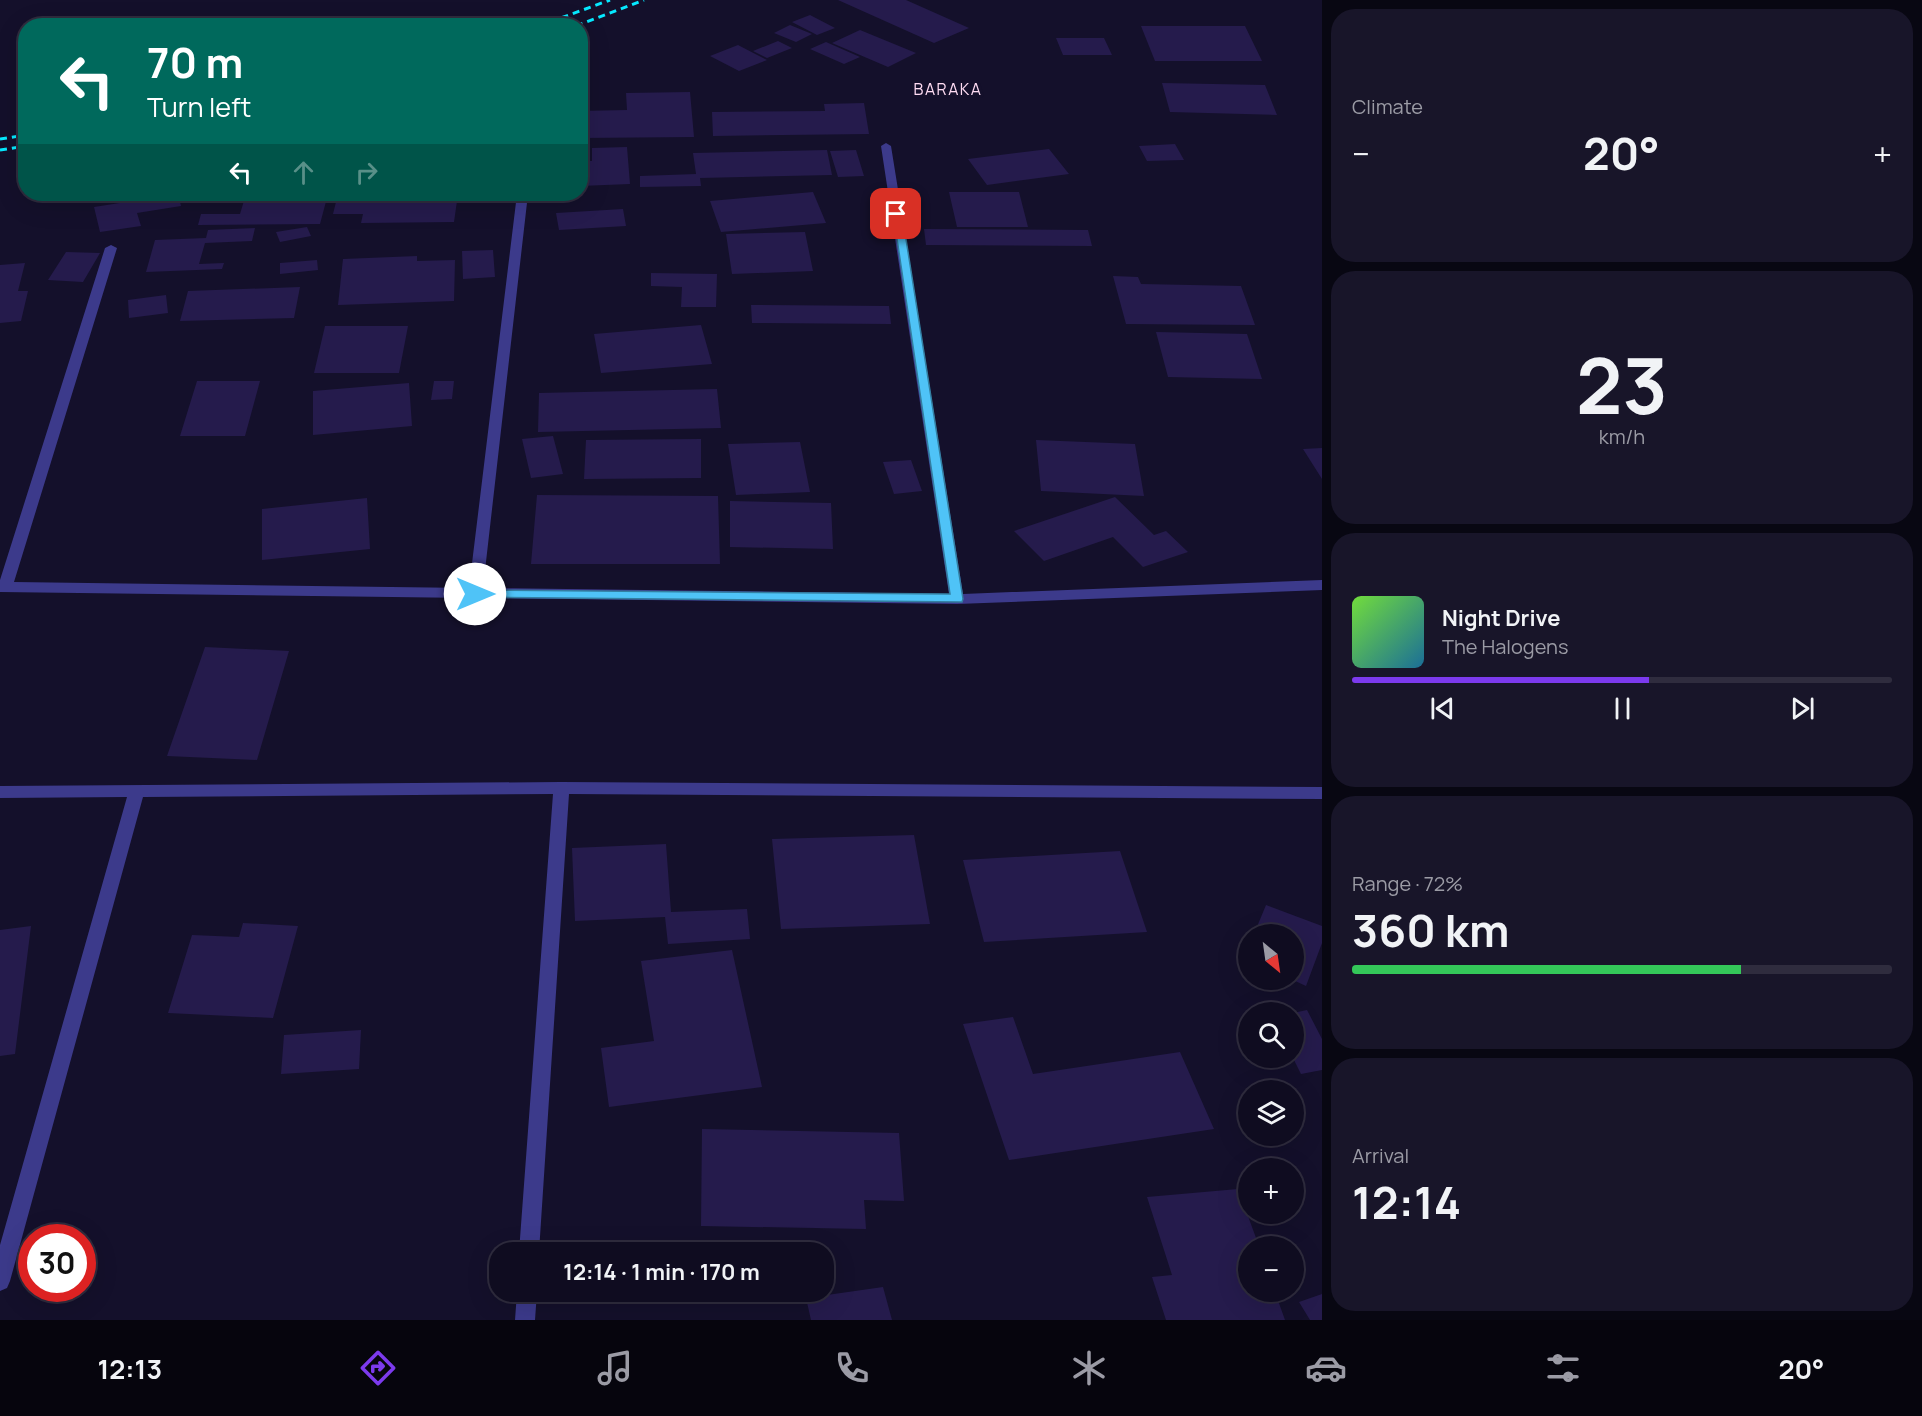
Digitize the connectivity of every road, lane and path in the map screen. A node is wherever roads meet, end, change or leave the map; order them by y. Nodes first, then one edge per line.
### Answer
1 (886, 146) dead end
2 (522, 201) edge
3 (111, 248) dead end
4 (1322, 585) edge
5 (3, 587) edge
6 (475, 594) junction
7 (957, 599) junction
8 (561, 788) junction
9 (137, 790) junction
10 (0, 792) edge
11 (1322, 793) edge
12 (530, 1242) edge
13 (0, 1281) edge
14 (526, 1302) edge
15 (525, 1320) edge

1 - 7 street
2 - 6 street
3 - 5 street
4 - 7 street
5 - 6 street
6 - 7 street
8 - 9 street
8 - 11 street
8 - 12 street
9 - 10 street
9 - 13 street
14 - 15 street

